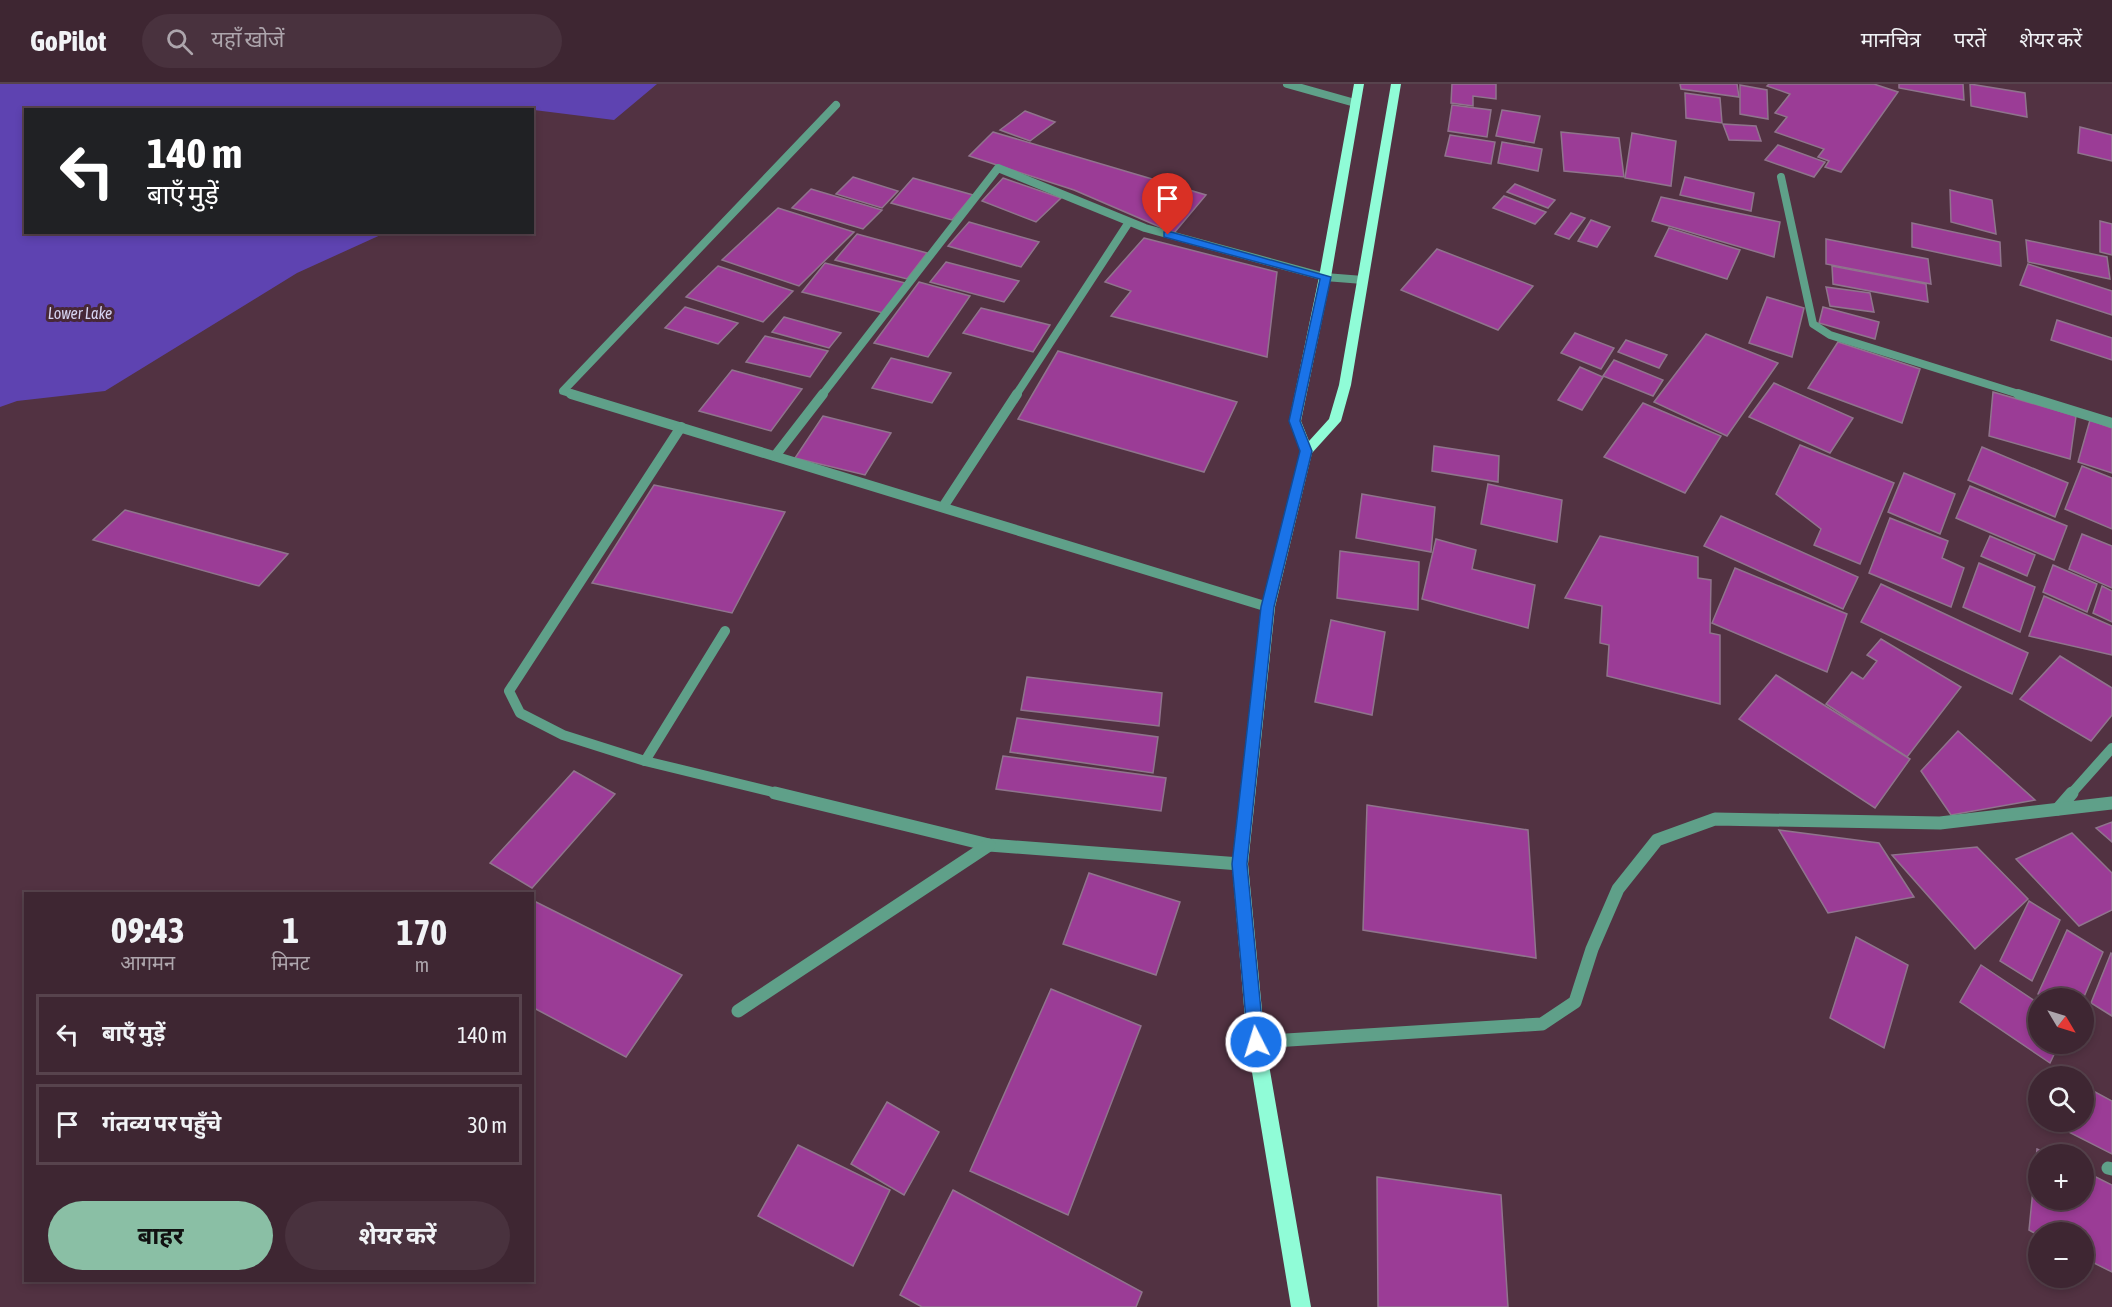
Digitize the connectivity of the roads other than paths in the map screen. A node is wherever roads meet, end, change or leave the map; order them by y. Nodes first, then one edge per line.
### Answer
1 (1287, 84) edge
2 (1359, 84) edge
3 (1396, 84) edge
4 (1355, 102) junction
5 (836, 105) dead end
6 (1781, 177) dead end
7 (1129, 222) junction
8 (1325, 277) junction
9 (1363, 280) junction
10 (2112, 423) edge
11 (681, 427) junction
12 (1306, 451) junction
13 (775, 456) junction
14 (943, 507) junction
15 (1268, 607) junction
16 (725, 631) dead end
17 (2112, 748) edge
18 (645, 761) junction
19 (2112, 803) edge
20 (2058, 809) junction
21 (989, 845) junction
22 (1240, 864) junction
23 (738, 1011) dead end
24 (1256, 1042) junction
25 (1301, 1307) edge

1 - 4 street
2 - 4 main road
3 - 9 main road
4 - 8 main road
5 - 11 street
6 - 10 street
7 - 8 street
7 - 13 street
7 - 14 street
8 - 9 street
8 - 12 main road
9 - 12 main road
11 - 13 street
11 - 18 street
12 - 15 main road
13 - 14 street
14 - 15 street
15 - 22 main road
16 - 18 street
17 - 20 street
18 - 21 street
19 - 20 street
20 - 24 street
21 - 22 street
21 - 23 street
22 - 24 main road
24 - 25 main road

